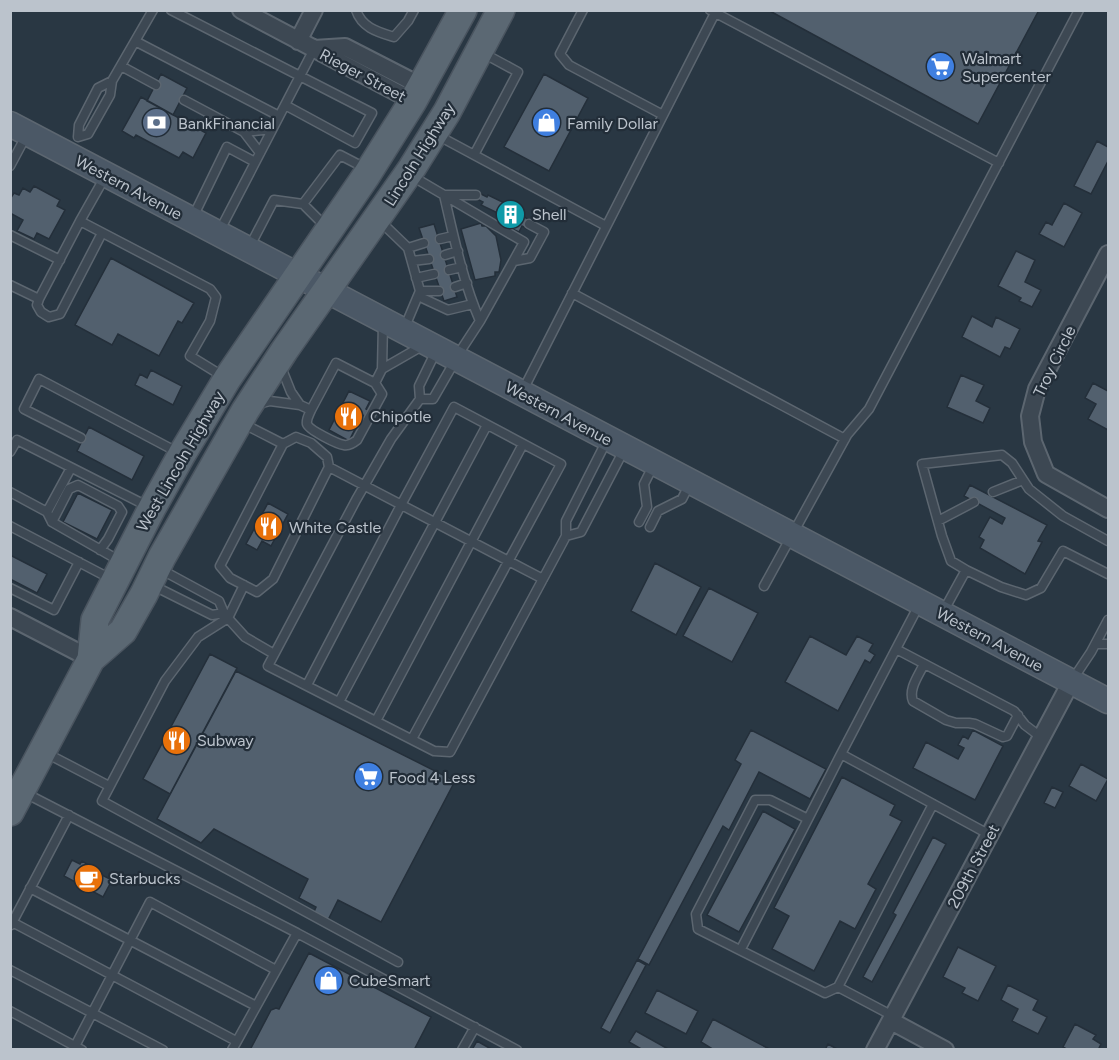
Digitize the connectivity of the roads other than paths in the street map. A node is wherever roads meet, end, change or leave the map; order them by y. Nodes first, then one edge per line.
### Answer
1 (153, 10) edge
2 (171, 10) edge
3 (241, 10) edge
4 (314, 10) edge
5 (356, 10) edge
6 (414, 10) edge
7 (463, 10) edge
8 (501, 10) edge
9 (583, 10) edge
10 (1079, 10) edge
11 (713, 12) edge
12 (135, 41) junction
13 (298, 41) junction
14 (314, 49) junction
15 (480, 51) junction
16 (121, 66) junction
17 (300, 76) junction
18 (112, 81) junction
19 (156, 85) dead end
20 (417, 94) junction
21 (184, 100) dead end
22 (285, 105) junction
23 (663, 115) junction
24 (279, 116) junction
25 (19, 129) edge
26 (272, 129) junction
27 (244, 132) junction
28 (434, 133) junction
29 (74, 146) junction
30 (260, 153) junction
31 (474, 155) junction
32 (255, 162) junction
33 (999, 163) junction
34 (10, 166) edge
35 (370, 170) junction
36 (407, 173) junction
37 (106, 174) junction
38 (444, 195) junction
39 (476, 195) dead end
40 (303, 204) junction
41 (378, 218) junction
42 (192, 220) junction
43 (80, 221) junction
44 (529, 224) dead end
45 (606, 226) junction
46 (328, 230) junction
47 (102, 233) junction
48 (218, 234) junction
49 (10, 235) edge
50 (453, 236) junction
51 (440, 239) dead end
52 (424, 243) dead end
53 (408, 248) junction
54 (248, 249) junction
55 (458, 252) junction
56 (1108, 254) edge
57 (445, 255) dead end
58 (429, 259) dead end
59 (60, 260) junction
60 (412, 261) junction
61 (514, 261) junction
62 (462, 267) junction
63 (449, 270) dead end
64 (434, 273) dead end
65 (297, 275) junction
66 (416, 278) junction
67 (467, 283) junction
68 (10, 285) edge
69 (455, 287) dead end
70 (327, 291) junction
71 (439, 291) dead end
72 (572, 293) junction
73 (419, 294) junction
74 (39, 299) junction
75 (473, 304) junction
76 (480, 321) junction
77 (393, 325) junction
78 (440, 350) junction
79 (278, 359) junction
80 (382, 369) junction
81 (227, 379) junction
82 (375, 383) junction
83 (521, 393) junction
84 (420, 399) junction
85 (300, 405) junction
86 (311, 410) junction
87 (244, 414) junction
88 (487, 425) junction
89 (81, 438) dead end
90 (845, 439) junction
91 (617, 443) junction
92 (283, 444) junction
93 (523, 444) junction
94 (10, 452) edge
95 (182, 454) junction
96 (654, 463) junction
97 (329, 467) junction
98 (71, 468) junction
99 (1023, 480) junction
100 (691, 482) junction
101 (364, 486) junction
102 (10, 492) edge
103 (993, 492) dead end
104 (974, 502) dead end
105 (401, 505) junction
106 (152, 508) junction
107 (1108, 508) edge
108 (47, 512) junction
109 (938, 521) junction
110 (52, 522) junction
111 (435, 522) junction
112 (639, 522) dead end
113 (10, 526) edge
114 (650, 527) dead end
115 (792, 535) junction
116 (566, 536) junction
117 (471, 541) junction
118 (1108, 541) edge
119 (100, 550) junction
120 (508, 561) junction
121 (79, 562) junction
122 (966, 570) junction
123 (119, 572) junction
124 (1108, 574) edge
125 (153, 575) junction
126 (543, 579) junction
127 (244, 585) junction
128 (764, 586) dead end
129 (10, 588) edge
130 (920, 603) junction
131 (942, 614) junction
132 (226, 616) junction
133 (10, 617) edge
134 (1108, 620) edge
135 (1096, 644) junction
136 (1108, 644) edge
137 (896, 649) junction
138 (274, 654) junction
139 (91, 659) junction
140 (924, 664) junction
141 (1071, 682) junction
142 (307, 685) junction
143 (1108, 701) edge
144 (339, 702) junction
145 (1018, 715) junction
146 (376, 721) junction
147 (1041, 738) junction
148 (412, 739) junction
149 (43, 752) junction
150 (841, 754) junction
151 (109, 786) junction
152 (19, 792) edge
153 (933, 804) junction
154 (69, 815) junction
155 (808, 819) junction
156 (990, 835) junction
157 (30, 888) junction
158 (11, 923) edge
159 (297, 933) junction
160 (130, 940) junction
161 (741, 949) junction
162 (398, 962) dead end
163 (10, 970) edge
164 (276, 970) junction
165 (112, 975) junction
166 (838, 987) junction
167 (256, 1006) junction
168 (10, 1011) edge
169 (92, 1012) junction
170 (892, 1018) junction
171 (474, 1027) junction
172 (234, 1045) edge
173 (76, 1048) edge
174 (163, 1050) edge
175 (462, 1050) edge
176 (517, 1050) edge
177 (875, 1050) edge
178 (945, 1050) edge

1 - 12 lane
2 - 17 lane
3 - 13 street, Rieger Street
4 - 13 street
5 - 6 lane
7 - 20 main road, Lincoln Highway
8 - 15 main road, Lincoln Highway
9 - 23 lane
10 - 33 lane
11 - 23 lane
11 - 33 lane
12 - 16 lane
12 - 24 lane
13 - 14 street, Rieger Street
14 - 17 lane
14 - 20 street, Rieger Street
15 - 28 main road, Lincoln Highway
15 - 31 lane
16 - 18 lane
16 - 19 lane
17 - 22 lane
17 - 22 lane
18 - 29 lane
18 - 29 lane
20 - 35 main road, Lincoln Highway
21 - 27 lane
22 - 24 lane
23 - 45 lane
24 - 26 lane
25 - 29 main road, Western Avenue
25 - 34 lane
26 - 27 lane
26 - 30 lane
27 - 30 lane
28 - 31 lane
28 - 36 main road, Lincoln Highway
29 - 37 main road, Western Avenue
30 - 32 lane
31 - 45 lane
32 - 42 lane
32 - 48 lane
33 - 90 lane
35 - 40 lane
35 - 46 main road, Lincoln Highway
36 - 38 lane
36 - 41 main road, Lincoln Highway
37 - 42 main road, Western Avenue
37 - 43 lane
38 - 39 lane
38 - 50 lane
38 - 61 lane
40 - 46 lane
40 - 54 lane
41 - 53 lane
41 - 70 main road, Lincoln Highway
42 - 48 main road, Western Avenue
43 - 47 lane
43 - 59 lane
44 - 61 lane
45 - 72 lane
46 - 65 main road, Lincoln Highway
47 - 74 lane
47 - 81 lane
48 - 54 main road, Western Avenue
49 - 59 lane
50 - 51 lane
50 - 55 lane
52 - 53 lane
53 - 60 lane
54 - 65 main road, Western Avenue
55 - 57 lane
55 - 62 lane
56 - 107 street, Troy Circle
58 - 60 lane
59 - 74 lane
60 - 66 lane
61 - 76 lane
62 - 63 lane
62 - 67 lane
64 - 66 lane
65 - 70 main road, Western Avenue
65 - 81 main road, West Lincoln Highway
66 - 73 lane
67 - 69 lane
67 - 75 lane
68 - 74 lane
70 - 77 main road, Western Avenue
70 - 79 main road, West Lincoln Highway
71 - 73 lane
72 - 83 lane
72 - 90 lane
73 - 75 lane
73 - 77 lane
75 - 76 lane
76 - 78 lane
77 - 78 main road, Western Avenue
77 - 80 lane
78 - 80 lane
78 - 83 main road, Western Avenue
78 - 84 lane
78 - 84 lane
79 - 85 lane
79 - 87 main road, West Lincoln Highway
80 - 82 lane
81 - 95 main road, West Lincoln Highway
82 - 86 lane
82 - 86 lane
83 - 91 main road, Western Avenue
84 - 101 lane
85 - 86 lane
85 - 87 lane
87 - 92 lane
87 - 125 main road, West Lincoln Highway
88 - 93 lane
88 - 105 lane
88 - 111 lane
89 - 95 lane
90 - 115 lane
91 - 96 main road, Western Avenue
91 - 116 lane
91 - 116 lane
92 - 97 lane
92 - 127 lane
93 - 117 lane
93 - 120 lane
94 - 98 lane
95 - 106 main road, West Lincoln Highway
96 - 100 main road, Western Avenue
96 - 112 lane
97 - 101 lane
97 - 127 lane
98 - 106 lane
98 - 108 lane
99 - 103 lane
99 - 109 lane
99 - 118 lane
100 - 114 lane
100 - 115 main road, Western Avenue
101 - 105 lane
101 - 138 lane
102 - 108 lane
104 - 109 lane
105 - 111 lane
105 - 142 lane
106 - 123 main road, West Lincoln Highway
108 - 110 lane
109 - 122 lane
110 - 119 lane
110 - 119 lane
111 - 117 lane
111 - 144 lane
113 - 121 lane
115 - 128 lane
115 - 130 main road, Western Avenue
116 - 126 lane
117 - 120 lane
117 - 146 lane
119 - 123 lane
120 - 126 lane
120 - 148 lane
121 - 123 lane
121 - 129 lane
122 - 124 lane
122 - 131 lane
123 - 139 main road, West Lincoln Highway
125 - 132 lane
125 - 132 lane
125 - 139 main road, West Lincoln Highway
126 - 148 lane
127 - 132 lane
130 - 131 main road, Western Avenue
130 - 137 lane
131 - 141 main road, Western Avenue
132 - 138 lane
132 - 151 lane
133 - 139 street
134 - 135 lane
135 - 136 lane
135 - 141 lane
137 - 140 lane
137 - 150 lane
138 - 142 lane
139 - 149 main road, West Lincoln Highway
140 - 145 lane
140 - 145 lane
141 - 143 main road, Western Avenue
141 - 147 street, 209th Street
142 - 144 lane
144 - 146 lane
145 - 147 lane
146 - 148 lane
147 - 156 street, 209th Street
149 - 151 lane
149 - 152 main road, West Lincoln Highway
150 - 153 lane
150 - 155 lane
151 - 162 lane
152 - 154 lane
153 - 156 lane
153 - 166 lane
154 - 157 lane
154 - 159 lane
155 - 161 lane
155 - 161 lane
156 - 170 street, 209th Street
157 - 158 lane
157 - 160 lane
158 - 165 lane
159 - 164 lane
159 - 171 lane
160 - 164 lane
160 - 165 lane
160 - 167 lane
161 - 166 lane
163 - 169 lane
164 - 167 lane
165 - 169 lane
165 - 172 lane
166 - 170 lane
167 - 172 lane
168 - 173 lane
169 - 173 lane
169 - 174 lane
170 - 177 street, 209th Street
170 - 178 street
171 - 175 lane
171 - 176 lane

